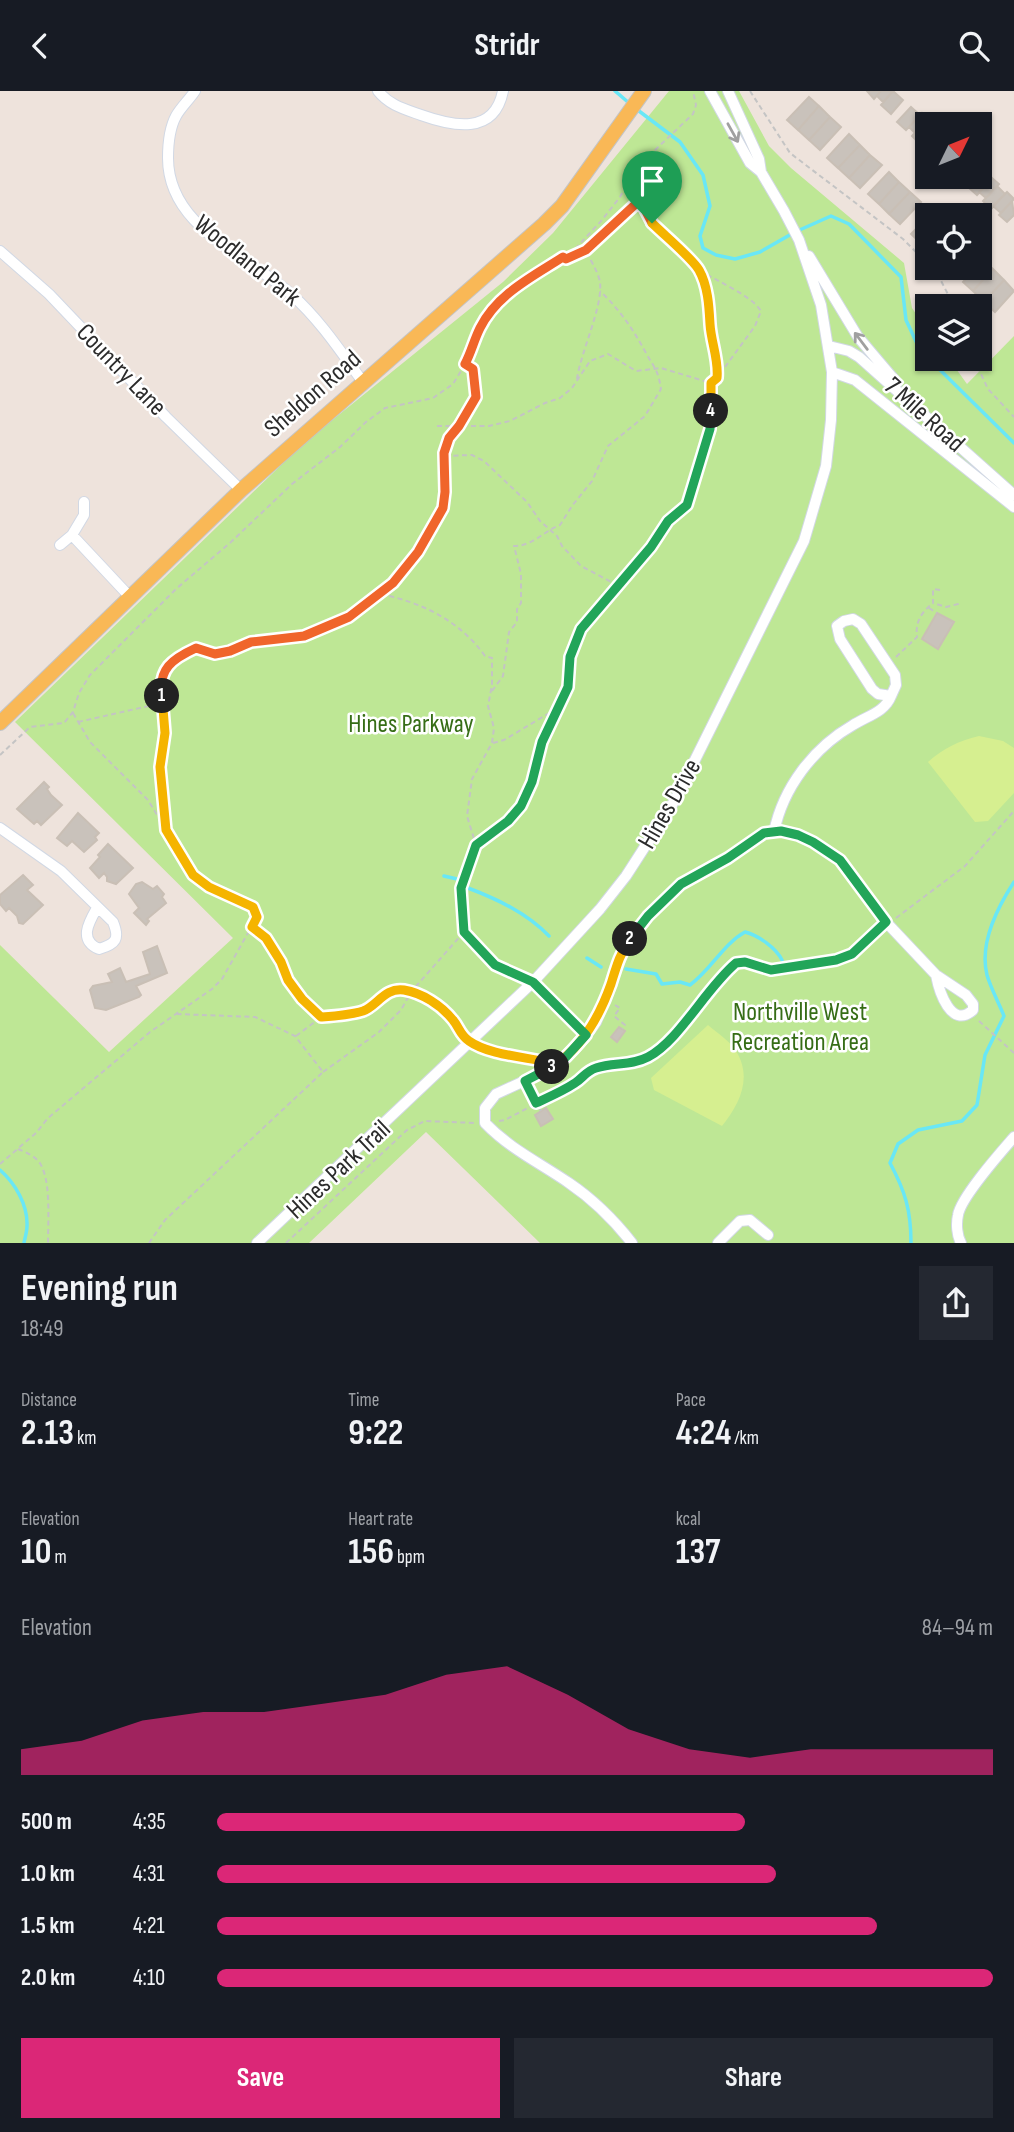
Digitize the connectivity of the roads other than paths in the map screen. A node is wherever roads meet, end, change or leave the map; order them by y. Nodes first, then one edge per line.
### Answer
1 (195, 91) edge
2 (378, 91) edge
3 (503, 91) edge
4 (710, 91) edge
5 (727, 91) edge
6 (641, 95) edge
7 (761, 172) junction
8 (800, 242) junction
9 (0, 251) edge
10 (829, 346) junction
11 (832, 372) junction
12 (363, 382) junction
13 (939, 429) junction
14 (241, 490) junction
15 (1014, 495) edge
16 (84, 502) dead end
17 (1014, 507) edge
18 (72, 535) junction
19 (60, 545) dead end
20 (130, 597) junction
21 (891, 696) junction
22 (0, 723) edge
23 (0, 828) edge
24 (774, 832) junction
25 (97, 908) dead end
26 (936, 975) dead end
27 (533, 982) junction
28 (586, 1035) junction
29 (1014, 1137) edge
30 (768, 1235) dead end
31 (257, 1243) edge
32 (632, 1243) edge
33 (718, 1243) edge
34 (961, 1243) edge

1 - 12 street, Woodland Park
2 - 3 street
4 -> 7 street
5 - 7 street
6 - 12 main road, Sheldon Road
7 - 8 street
8 - 10 street, Hines Drive
13 -> 8 street
9 - 14 street, Country Lane
10 - 11 street, Hines Drive
10 - 13 street, 7 Mile Road
11 - 17 street, 7 Mile Road
11 - 27 street, Hines Drive
12 - 14 main road, Sheldon Road
13 - 15 street, 7 Mile Road
14 - 20 main road, Sheldon Road
16 - 18 street
18 - 19 street
18 - 20 street
20 - 22 main road, Sheldon Road
21 - 21 street
21 - 24 street
23 - 25 street
24 - 26 street
24 - 28 street
27 - 28 street
27 - 31 street, Hines Drive
28 - 32 street
29 - 34 street
30 - 33 street

